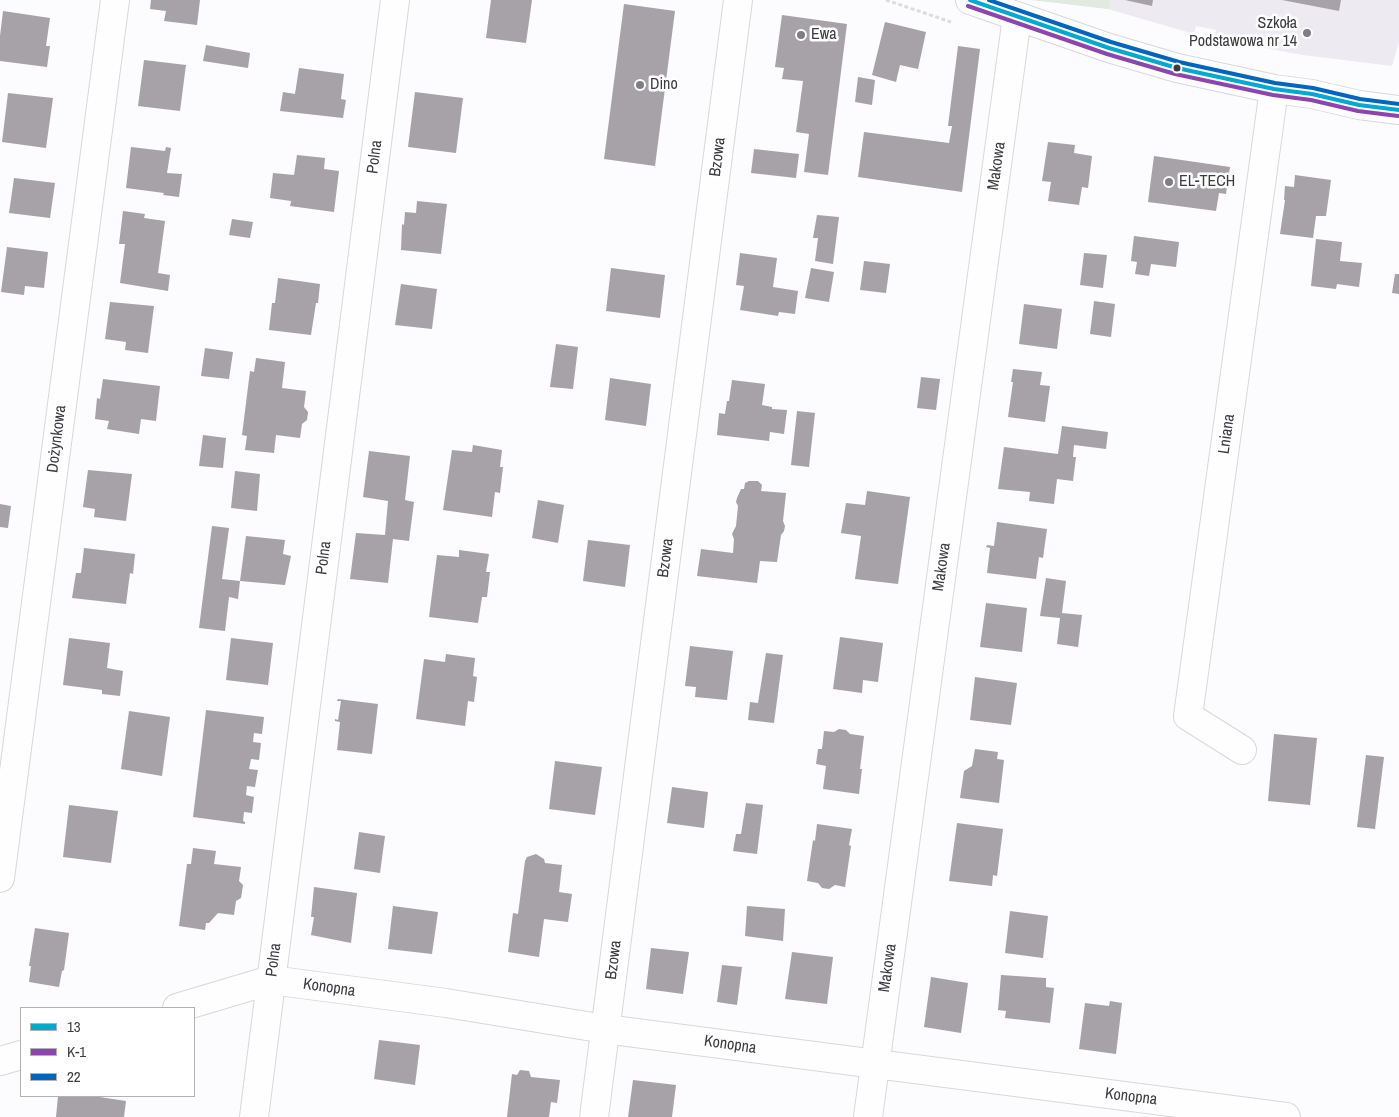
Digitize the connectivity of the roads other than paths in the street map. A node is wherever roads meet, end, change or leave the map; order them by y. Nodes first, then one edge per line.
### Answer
1 (115, 0) edge
2 (395, 0) edge
3 (738, 0) edge
4 (970, 0) edge
5 (1018, 17) junction
6 (1274, 89) junction
7 (1399, 92) edge
8 (1312, 94) junction
9 (1399, 110) edge
10 (1242, 750) dead end
11 (0, 878) edge
12 (271, 980) junction
13 (180, 1007) edge
14 (605, 1029) junction
15 (20, 1055) edge
16 (0, 1061) edge
17 (875, 1065) junction
18 (254, 1117) edge
19 (594, 1117) edge
20 (868, 1117) edge
21 (1286, 1117) edge

1 - 11 street, Dożynkowa
2 - 12 street, Polna
3 - 14 street, Bzowa
4 - 5 street
5 - 6 street
5 - 17 street, Makowa
6 - 8 street
6 - 10 street, Lniana
7 - 8 street
8 - 9 street
12 - 13 street, Konopna
12 - 14 street, Konopna
12 - 18 street, Polna
14 - 17 street, Konopna
14 - 19 street, Bzowa
15 - 16 street
17 - 20 street, Makowa
17 - 21 street, Konopna

